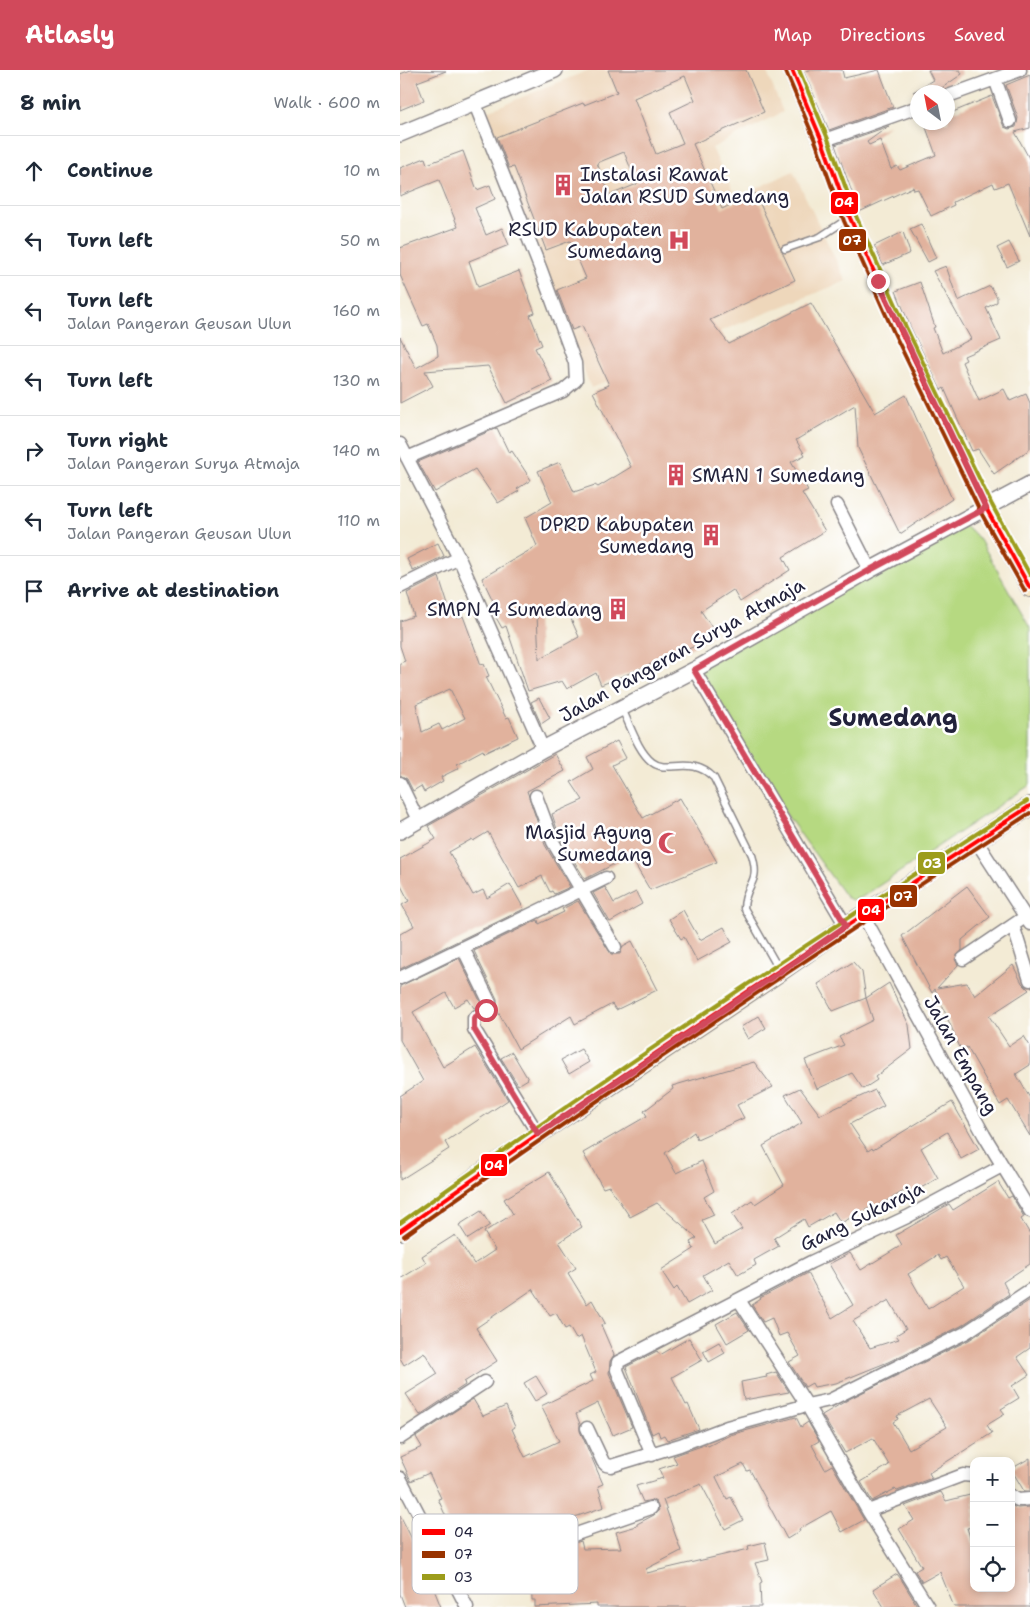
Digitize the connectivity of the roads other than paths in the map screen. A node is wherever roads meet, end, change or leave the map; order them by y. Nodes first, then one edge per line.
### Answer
1 (555, 70) edge
2 (792, 70) edge
3 (1020, 70) edge
4 (533, 74) edge
5 (995, 79) junction
6 (955, 93) edge
7 (475, 104) junction
8 (910, 110) edge
9 (1010, 121) dead end
10 (400, 134) edge
11 (822, 142) junction
12 (850, 218) junction
13 (785, 249) dead end
14 (400, 444) edge
15 (407, 458) junction
16 (1030, 484) edge
17 (837, 505) dead end
18 (986, 508) junction
19 (458, 558) junction
20 (870, 570) junction
21 (400, 587) edge
22 (1030, 588) edge
23 (694, 670) junction
24 (621, 707) junction
25 (543, 748) junction
26 (400, 783) edge
27 (536, 796) dead end
28 (1030, 806) edge
29 (418, 820) junction
30 (400, 831) edge
31 (977, 842) junction
32 (606, 878) dead end
33 (582, 889) junction
34 (863, 914) junction
35 (1028, 920) edge
36 (1013, 925) junction
37 (846, 926) junction
38 (615, 947) dead end
39 (463, 948) junction
40 (963, 959) dead end
41 (780, 972) junction
42 (400, 978) edge
43 (1030, 980) edge
44 (538, 1134) junction
45 (1002, 1166) junction
46 (1030, 1211) edge
47 (400, 1231) edge
48 (1030, 1290) edge
49 (739, 1300) junction
50 (485, 1382) dead end
51 (807, 1405) junction
52 (587, 1428) dead end
53 (400, 1438) edge
54 (652, 1455) junction
55 (970, 1476) edge
56 (400, 1478) edge
57 (1015, 1498) edge
58 (1030, 1499) edge
59 (651, 1508) dead end
60 (868, 1511) junction
61 (418, 1514) edge
62 (578, 1533) edge
63 (460, 1594) edge
64 (467, 1607) edge
65 (928, 1607) edge

1 - 4 street
2 - 11 main road
3 - 5 street
4 - 7 street
5 - 6 street
5 - 9 street
7 - 10 street
7 - 15 street
8 - 11 street
11 - 12 main road
12 - 13 lane
12 - 18 main road
14 - 15 street
15 - 19 street
16 - 18 street, Jalan Pangeran Surya Atmaja
17 - 20 street
18 - 20 street, Jalan Pangeran Surya Atmaja
18 - 22 main road
19 - 21 street
19 - 25 street
20 - 23 street, Jalan Pangeran Surya Atmaja
23 - 24 street, Jalan Pangeran Surya Atmaja
23 - 37 street
24 - 25 street, Jalan Pangeran Surya Atmaja
24 - 41 lane
25 - 29 street, Jalan Pangeran Surya Atmaja
26 - 29 street
27 - 33 street
28 - 31 main road
29 - 30 street, Jalan Pangeran Surya Atmaja
31 - 34 main road
31 - 35 street
32 - 33 street
33 - 38 street
33 - 39 street
34 - 37 main road
34 - 45 street, Jalan Empang
35 - 36 street
36 - 40 street
36 - 43 street
37 - 41 main road
39 - 42 street
39 - 44 street
41 - 44 main road
44 - 47 main road
45 - 46 street, Jalan Empang
45 - 49 street, Gang Sukaraja
48 - 51 street
49 - 51 street
49 - 54 street, Gang Sukaraja
50 - 53 street
51 - 54 street
51 - 60 street
52 - 54 street
55 - 60 street
56 - 61 street
57 - 58 street
59 - 62 street
60 - 65 street
63 - 64 street

